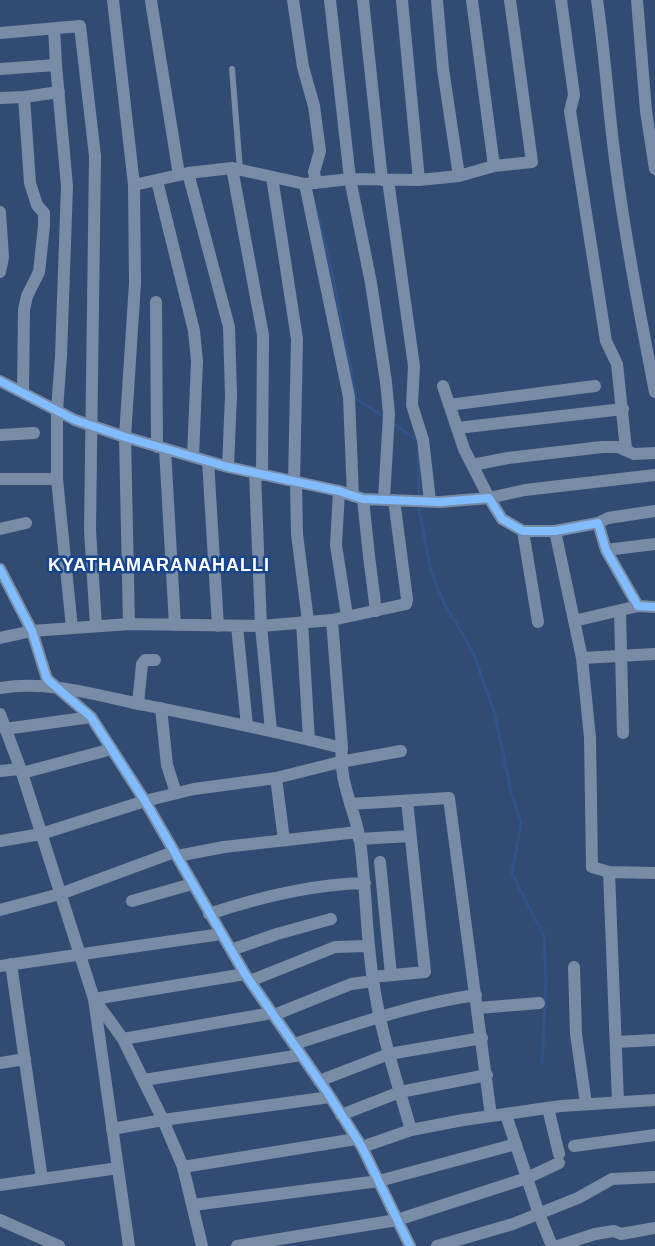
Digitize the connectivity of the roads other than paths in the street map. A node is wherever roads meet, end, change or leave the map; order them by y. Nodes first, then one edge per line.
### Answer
1 (113, 0) edge
2 (293, 0) edge
3 (330, 0) edge
4 (363, 0) edge
5 (402, 0) edge
6 (437, 0) edge
7 (472, 0) edge
8 (510, 0) edge
9 (561, 0) edge
10 (597, 0) edge
11 (637, 0) edge
12 (151, 1) edge
13 (54, 28) junction
14 (0, 33) edge
15 (56, 65) junction
16 (0, 69) edge
17 (232, 69) dead end
18 (58, 92) junction
19 (24, 97) junction
20 (0, 98) edge
21 (494, 166) junction
22 (236, 169) junction
23 (655, 169) edge
24 (184, 174) junction
25 (459, 176) junction
26 (272, 177) junction
27 (350, 179) junction
28 (157, 180) junction
29 (385, 180) junction
30 (419, 180) junction
31 (134, 184) junction
32 (310, 184) junction
33 (0, 212) edge
34 (0, 272) edge
35 (156, 302) dead end
36 (0, 381) edge
37 (442, 386) dead end
38 (595, 386) dead end
39 (23, 392) junction
40 (655, 392) edge
41 (449, 405) junction
42 (623, 409) junction
43 (57, 410) junction
44 (90, 426) junction
45 (457, 428) junction
46 (34, 433) dead end
47 (0, 435) edge
48 (125, 437) junction
49 (161, 448) junction
50 (626, 449) junction
51 (655, 453) edge
52 (193, 457) junction
53 (208, 461) junction
54 (472, 465) junction
55 (228, 468) junction
56 (258, 474) junction
57 (655, 475) edge
58 (0, 479) edge
59 (57, 479) junction
60 (295, 482) junction
61 (338, 491) junction
62 (358, 497) junction
63 (489, 498) junction
64 (389, 500) junction
65 (430, 501) junction
66 (655, 511) edge
67 (598, 523) junction
68 (26, 524) dead end
69 (0, 529) edge
70 (523, 531) junction
71 (555, 531) junction
72 (655, 544) edge
73 (606, 550) junction
74 (0, 569) edge
75 (638, 606) junction
76 (655, 607) edge
77 (376, 611) junction
78 (620, 611) junction
79 (347, 616) junction
80 (332, 620) junction
81 (574, 621) junction
82 (305, 622) junction
83 (538, 622) dead end
84 (129, 624) junction
85 (175, 625) junction
86 (96, 626) junction
87 (218, 626) junction
88 (237, 626) junction
89 (261, 626) junction
90 (72, 628) junction
91 (32, 631) junction
92 (0, 638) edge
93 (655, 654) edge
94 (621, 656) junction
95 (582, 658) junction
96 (155, 660) dead end
97 (56, 687) junction
98 (0, 688) edge
99 (138, 704) junction
100 (161, 708) junction
101 (0, 714) edge
102 (91, 717) junction
103 (247, 726) junction
104 (5, 729) junction
105 (271, 731) junction
106 (623, 733) dead end
107 (309, 740) junction
108 (342, 748) junction
109 (112, 749) junction
110 (402, 751) dead end
111 (340, 762) junction
112 (0, 771) edge
113 (21, 771) junction
114 (276, 778) junction
115 (176, 793) junction
116 (145, 801) junction
117 (406, 801) junction
118 (350, 804) junction
119 (41, 834) junction
120 (359, 836) junction
121 (410, 836) junction
122 (284, 840) junction
123 (0, 841) edge
124 (176, 854) junction
125 (380, 862) dead end
126 (609, 872) junction
127 (655, 873) edge
128 (365, 883) junction
129 (192, 884) junction
130 (60, 894) junction
131 (132, 900) dead end
132 (0, 910) edge
133 (209, 914) junction
134 (331, 919) dead end
135 (221, 934) junction
136 (369, 946) junction
137 (231, 950) junction
138 (80, 954) junction
139 (6, 965) edge
140 (574, 968) dead end
141 (391, 975) junction
142 (248, 977) junction
143 (373, 979) junction
144 (476, 995) junction
145 (94, 1000) junction
146 (540, 1003) dead end
147 (478, 1008) junction
148 (273, 1014) junction
149 (380, 1016) junction
150 (482, 1038) junction
151 (123, 1039) junction
152 (655, 1040) edge
153 (616, 1042) junction
154 (294, 1044) junction
155 (389, 1054) junction
156 (301, 1055) junction
157 (25, 1059) junction
158 (0, 1063) edge
159 (487, 1076) junction
160 (144, 1080) junction
161 (319, 1081) junction
162 (400, 1092) junction
163 (330, 1097) junction
164 (655, 1100) edge
165 (618, 1102) junction
166 (586, 1104) junction
167 (548, 1108) junction
168 (341, 1115) junction
169 (506, 1115) junction
170 (492, 1116) junction
171 (163, 1120) junction
172 (112, 1129) junction
173 (410, 1130) junction
174 (655, 1135) edge
175 (359, 1143) junction
176 (516, 1144) junction
177 (574, 1146) dead end
178 (183, 1167) junction
179 (118, 1168) junction
180 (655, 1177) edge
181 (527, 1178) junction
182 (42, 1179) junction
183 (379, 1181) junction
184 (0, 1185) edge
185 (193, 1205) junction
186 (539, 1214) junction
187 (0, 1220) edge
188 (398, 1220) junction
189 (655, 1228) edge
190 (597, 1240) edge
191 (55, 1245) edge
192 (129, 1246) edge
193 (202, 1246) edge
194 (237, 1246) edge
195 (410, 1246) edge
196 (437, 1246) edge
197 (552, 1246) edge
198 (558, 1246) edge

1 - 31 street
2 - 32 street
3 - 27 street
4 - 29 street
5 - 30 street
6 - 25 street
7 - 21 street
8 - 21 street
9 - 42 street
10 - 40 street
11 - 23 street
12 - 24 street
13 - 14 street
13 - 15 street
13 - 44 street
15 - 16 street
15 - 18 street
17 - 22 lane
18 - 19 street
18 - 43 street
19 - 20 street
19 - 39 street
21 - 25 street
22 - 24 street
22 - 26 street
22 - 56 street
24 - 28 street
24 - 55 street
25 - 30 street
26 - 32 street
26 - 60 street
27 - 29 street
27 - 32 street
27 - 64 street
28 - 31 street
28 - 52 street
29 - 30 street
29 - 65 street
31 - 48 street
32 - 62 street
33 - 34 street
35 - 49 street
36 - 39 street
37 - 41 street
38 - 41 street
39 - 43 street
41 - 45 street
42 - 45 street
42 - 50 street
43 - 44 street
43 - 59 street
44 - 48 street
44 - 86 street
45 - 54 street
46 - 47 street
48 - 49 street
48 - 84 street
49 - 52 street
49 - 85 street
50 - 51 street
50 - 54 street
52 - 53 street
53 - 55 street
53 - 87 street
54 - 63 street
55 - 56 street
56 - 60 street
56 - 89 street
57 - 63 street
58 - 59 street
59 - 90 street
60 - 61 street
60 - 82 street
61 - 62 street
61 - 79 street
62 - 64 street
62 - 77 street
63 - 65 street
63 - 70 street
64 - 65 street
64 - 77 street
66 - 67 street
67 - 71 street
67 - 73 street
68 - 69 street
70 - 71 street
70 - 83 street
71 - 81 street
72 - 73 street
73 - 75 street
74 - 91 street
75 - 76 street
75 - 78 street
77 - 79 street
78 - 81 street
78 - 94 street
79 - 80 street
80 - 82 street
80 - 108 street
81 - 95 street
82 - 89 street
82 - 107 street
84 - 85 street
84 - 86 street
85 - 87 street
86 - 90 street
87 - 88 street
88 - 89 street
88 - 103 street
89 - 105 street
90 - 91 street
91 - 92 street
91 - 97 street
93 - 94 street
94 - 95 street
94 - 106 street
95 - 126 street
96 - 99 street
97 - 98 street
97 - 99 street
97 - 102 street
99 - 100 street
100 - 103 street
100 - 115 street
101 - 104 street
102 - 104 street
102 - 109 street
103 - 105 street
104 - 113 street
105 - 107 street
107 - 108 street
108 - 111 street
109 - 113 street
109 - 116 street
110 - 111 street
111 - 114 street
111 - 118 street
112 - 113 street
113 - 119 street
114 - 115 street
114 - 122 street
115 - 116 street
116 - 119 street
116 - 124 street
117 - 118 street
117 - 121 street
117 - 144 street
118 - 120 street
119 - 123 street
119 - 130 street
120 - 121 street
120 - 122 street
120 - 128 street
121 - 141 street
122 - 124 street
124 - 129 street
124 - 130 street
125 - 141 street
126 - 127 street
126 - 153 street
128 - 133 street
128 - 136 street
129 - 131 street
129 - 133 street
130 - 132 street
130 - 138 street
133 - 135 street
134 - 137 street
135 - 137 street
135 - 138 street
136 - 142 street
136 - 143 street
137 - 142 street
138 - 139 street
138 - 145 street
139 - 157 street
140 - 166 street
141 - 143 street
142 - 145 street
142 - 148 street
143 - 148 street
143 - 149 street
144 - 147 street
144 - 149 street
145 - 151 street
145 - 172 street
146 - 147 street
147 - 150 street
148 - 151 street
148 - 154 street
149 - 154 street
149 - 155 street
150 - 155 street
150 - 159 street
151 - 160 street
152 - 153 street
153 - 165 street
154 - 156 street
155 - 161 street
155 - 162 street
156 - 160 street
156 - 161 street
157 - 158 street
157 - 182 street
159 - 162 street
159 - 170 street
160 - 171 street
161 - 163 street
162 - 168 street
162 - 173 street
163 - 168 street
163 - 171 street
164 - 165 street
165 - 166 street
166 - 167 street
167 - 169 street
167 - 181 street
168 - 175 street
169 - 170 street
169 - 176 street
170 - 173 street
171 - 172 street
171 - 178 street
172 - 179 street
173 - 175 street
174 - 177 street
175 - 178 street
175 - 183 street
176 - 181 street
176 - 183 street
178 - 185 street
179 - 182 street
179 - 192 street
180 - 186 street
181 - 186 street
181 - 188 street
182 - 184 street
183 - 185 street
183 - 188 street
185 - 193 street
186 - 196 street
186 - 197 street
187 - 191 street
188 - 194 street
188 - 195 street
189 - 190 street
190 - 198 street

